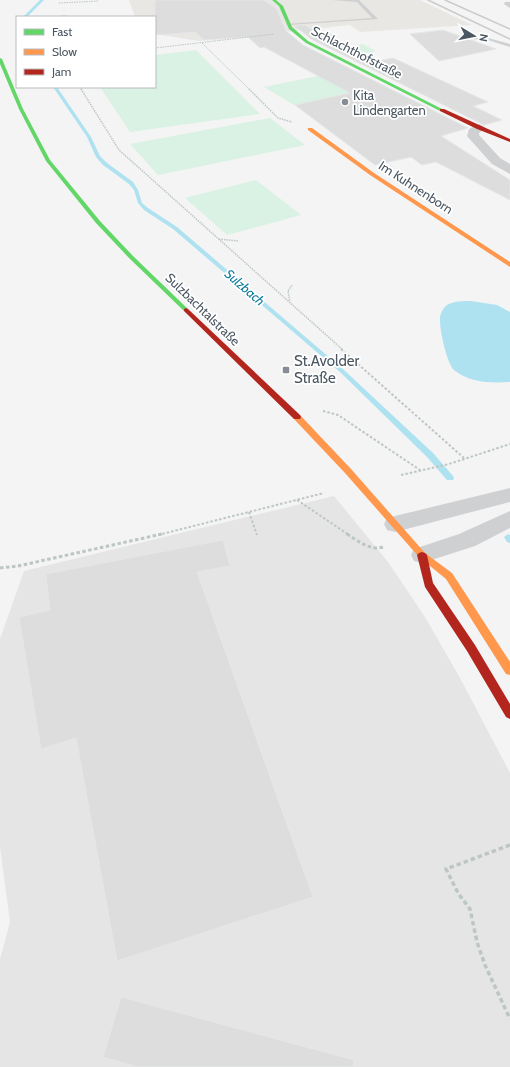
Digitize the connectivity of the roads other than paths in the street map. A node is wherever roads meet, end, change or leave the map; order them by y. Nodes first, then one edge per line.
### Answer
1 (275, 0) edge
2 (334, 0) edge
3 (290, 28) junction
4 (473, 38) dead end
5 (510, 46) edge
6 (0, 58) edge
7 (479, 128) junction
8 (310, 129) road end
9 (510, 141) edge
10 (510, 170) edge
11 (510, 265) edge
12 (510, 495) edge
13 (510, 520) edge
14 (395, 524) junction
15 (422, 555) junction
16 (510, 671) edge
17 (510, 714) edge

1 - 3 main road
2 - 3 lane
3 - 7 main road, Schlachthofstraße
4 - 5 lane
6 - 14 main road, Sulzbachtalstraße
7 - 9 main road, Schlachthofstraße
7 - 10 street
8 - 11 main road, Im Kuhnenborn
12 - 14 street
13 - 15 street
14 - 15 main road, Sulzbachtalstraße
15 - 16 main road, Sulzbachtalstraße
15 - 17 main road, Sulzbachtalstraße

